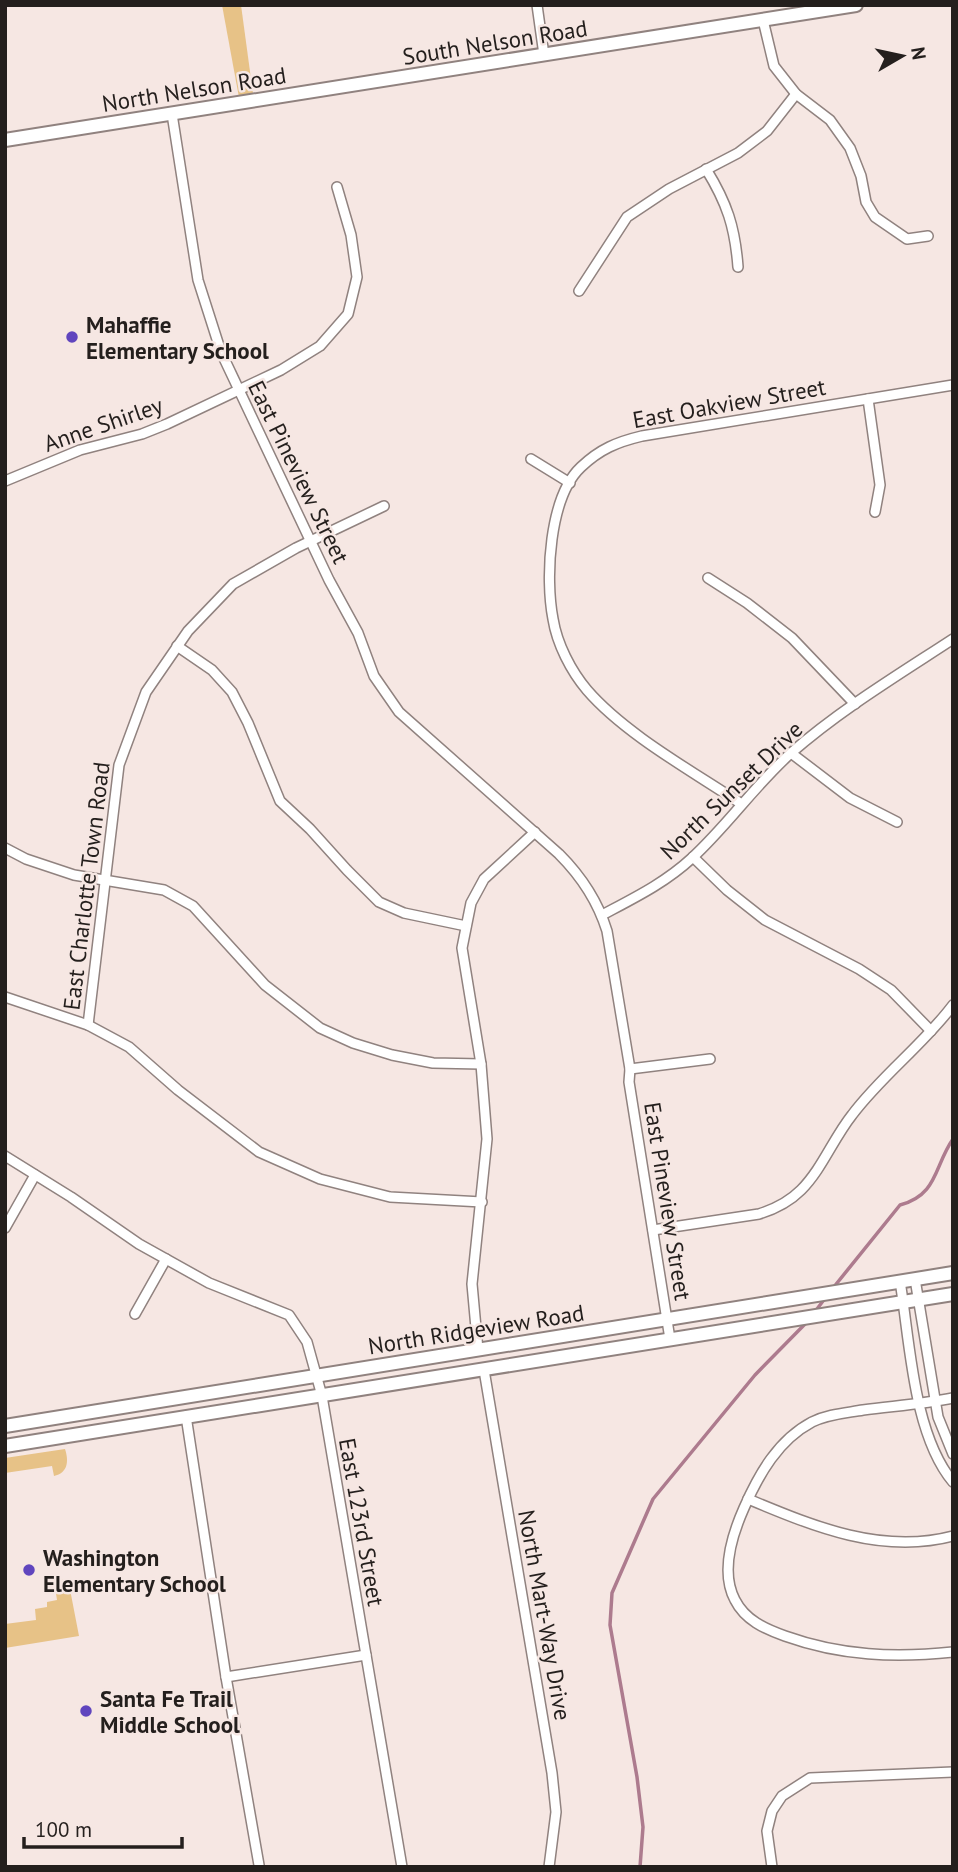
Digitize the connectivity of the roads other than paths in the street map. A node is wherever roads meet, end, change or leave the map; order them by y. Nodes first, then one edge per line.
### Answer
1 (537, 5) edge
2 (856, 5) edge
3 (763, 20) junction
4 (544, 55) junction
5 (390, 80) joint
6 (796, 94) junction
7 (172, 114) junction
8 (5, 141) edge
9 (706, 169) junction
10 (337, 187) dead end
11 (928, 236) dead end
12 (738, 267) dead end
13 (579, 291) dead end
14 (953, 386) edge
15 (238, 389) junction
16 (868, 399) junction
17 (531, 459) dead end
18 (5, 481) edge
19 (570, 483) junction
20 (384, 506) dead end
21 (875, 512) dead end
22 (311, 541) junction
23 (708, 578) dead end
24 (953, 639) edge
25 (177, 646) junction
26 (855, 704) junction
27 (791, 753) junction
28 (740, 803) junction
29 (897, 822) dead end
30 (535, 832) junction
31 (5, 848) edge
32 (693, 857) junction
33 (105, 880) junction
34 (602, 915) junction
35 (466, 926) junction
36 (5, 997) edge
37 (953, 1005) edge
38 (88, 1025) junction
39 (931, 1031) junction
40 (710, 1059) dead end
41 (481, 1063) junction
42 (629, 1069) junction
43 (5, 1156) edge
44 (35, 1175) junction
45 (482, 1202) junction
46 (5, 1228) edge
47 (653, 1230) junction
48 (166, 1259) junction
49 (953, 1273) edge
50 (915, 1279) junction
51 (900, 1281) junction
52 (953, 1294) edge
53 (918, 1300) junction
54 (904, 1302) junction
55 (135, 1314) dead end
56 (666, 1319) junction
57 (670, 1339) junction
58 (478, 1350) junction
59 (484, 1370) junction
60 (318, 1375) junction
61 (321, 1396) junction
62 (953, 1398) edge
63 (934, 1401) junction
64 (919, 1403) junction
65 (186, 1416) junction
66 (5, 1426) edge
67 (5, 1446) edge
68 (953, 1454) edge
69 (953, 1482) edge
70 (748, 1499) junction
71 (953, 1536) edge
72 (953, 1652) edge
73 (366, 1655) junction
74 (226, 1677) junction
75 (953, 1772) edge
76 (260, 1865) dead end
77 (402, 1867) edge
78 (549, 1867) edge
79 (772, 1867) edge

1 - 4 street
2 - 3 main road, South Nelson Road
3 - 4 main road, South Nelson Road
3 - 6 street
4 - 5 main road, South Nelson Road
5 - 7 main road, North Nelson Road
6 - 9 street
6 - 11 street
7 - 8 main road, North Nelson Road
7 - 15 street, East Pineview Street
9 - 12 street
9 - 13 street
10 - 15 street, Anne Shirley
14 - 16 street, East Oakview Street
15 - 18 street, Anne Shirley
15 - 22 street, East Pineview Street
16 - 19 street, East Oakview Street
16 - 21 street
17 - 19 street
19 - 28 street, East Oakview Street
20 - 22 street, East Charlotte Town Road
22 - 25 street, East Charlotte Town Road
22 - 30 street, East Pineview Street
23 - 26 street
24 - 26 street, North Sunset Drive
25 - 33 street, East Charlotte Town Road
25 - 35 street
26 - 27 street, North Sunset Drive
27 - 28 street, North Sunset Drive
27 - 29 street
28 - 32 street, North Sunset Drive
30 - 34 street, East Pineview Street
30 - 35 street
31 - 33 street
32 - 34 street, North Sunset Drive
32 - 39 street
33 - 38 street, East Charlotte Town Road
33 - 41 street
34 - 42 street, East Pineview Street
35 - 41 street
36 - 38 street
37 - 39 street
38 - 45 street
39 - 47 street
40 - 42 street
41 - 45 street
42 - 47 street, East Pineview Street
43 - 44 street, East 123rd Street
44 - 46 street
44 - 48 street, East 123rd Street
45 - 58 street
47 - 56 street, East Pineview Street
48 - 55 street
48 - 60 street, East 123rd Street
49 - 50 main road, North Ridgeview Road
50 - 51 main road, North Ridgeview Road
50 - 53 street
51 - 54 street
51 - 56 main road, North Ridgeview Road
52 - 53 main road, North Ridgeview Road
53 - 54 main road, North Ridgeview Road
53 - 63 street
54 - 57 main road, North Ridgeview Road
54 - 64 street
56 - 57 street, East Pineview Street
56 - 58 main road, North Ridgeview Road
57 - 59 main road, North Ridgeview Road
58 - 60 main road, North Ridgeview Road
59 - 61 main road, North Ridgeview Road
59 - 78 street, North Mart-Way Drive
60 - 61 street, East 123rd Street
60 - 66 main road, North Ridgeview Road
61 - 65 main road, North Ridgeview Road
61 - 73 street, East 123rd Street
62 - 63 street
63 - 64 street
63 - 68 street
64 - 69 street
64 - 70 street
65 - 67 main road, North Ridgeview Road
65 - 74 street
70 - 71 street
70 - 72 street
73 - 74 street
73 - 77 street, East 123rd Street
74 - 76 street
75 - 79 street

